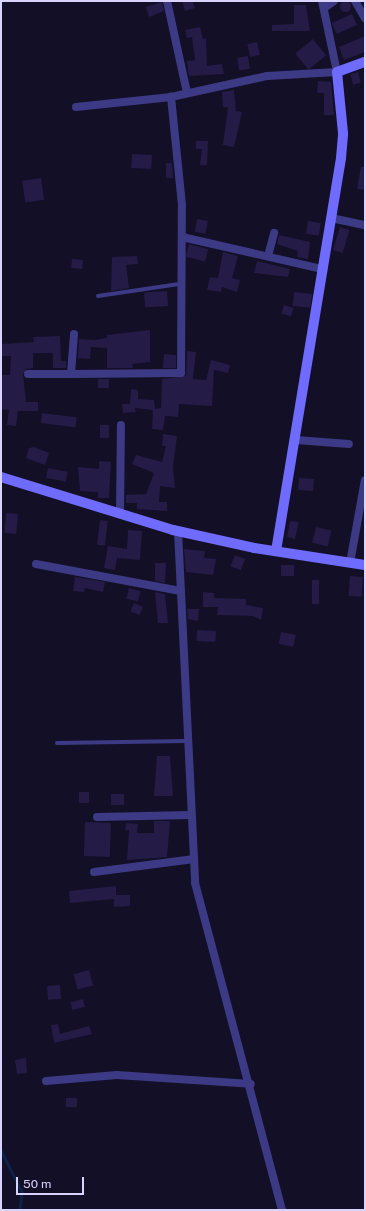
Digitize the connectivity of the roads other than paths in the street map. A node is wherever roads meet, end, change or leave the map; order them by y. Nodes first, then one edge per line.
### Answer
1 (167, 1) edge
2 (334, 1) edge
3 (355, 1) edge
4 (323, 4) edge
5 (365, 18) edge
6 (365, 62) edge
7 (337, 72) junction
8 (186, 93) junction
9 (171, 97) junction
10 (76, 107) dead end
11 (331, 218) junction
12 (365, 225) edge
13 (274, 233) dead end
14 (182, 237) junction
15 (268, 256) junction
16 (322, 269) junction
17 (179, 284) junction
18 (98, 296) dead end
19 (74, 334) dead end
20 (28, 374) dead end
21 (71, 374) junction
22 (121, 425) dead end
23 (296, 440) junction
24 (349, 444) dead end
25 (1, 477) edge
26 (365, 480) edge
27 (120, 514) junction
28 (178, 531) junction
29 (276, 550) junction
30 (350, 563) junction
31 (36, 564) dead end
32 (365, 565) edge
33 (180, 591) junction
34 (187, 741) junction
35 (57, 743) dead end
36 (191, 815) junction
37 (97, 817) dead end
38 (194, 859) junction
39 (94, 872) dead end
40 (46, 1081) dead end
41 (251, 1084) junction
42 (282, 1210) edge

1 - 8 street
2 - 4 street
3 - 5 street
4 - 7 street
6 - 7 street
7 - 8 street
7 - 11 street
8 - 9 street
9 - 10 street
9 - 14 street
11 - 12 street
11 - 16 street
13 - 15 street
14 - 15 street
14 - 17 street
15 - 16 street
16 - 23 street
17 - 18 lane
17 - 21 street
19 - 21 street
20 - 21 street
22 - 27 street
23 - 24 street
23 - 29 street
25 - 27 street
26 - 30 street
27 - 28 street
28 - 29 street
28 - 33 street
29 - 30 street
30 - 32 street
31 - 33 street
33 - 34 street
34 - 35 lane
34 - 36 street
36 - 37 street
36 - 38 street
38 - 39 street
38 - 41 street
40 - 41 street
41 - 42 street

